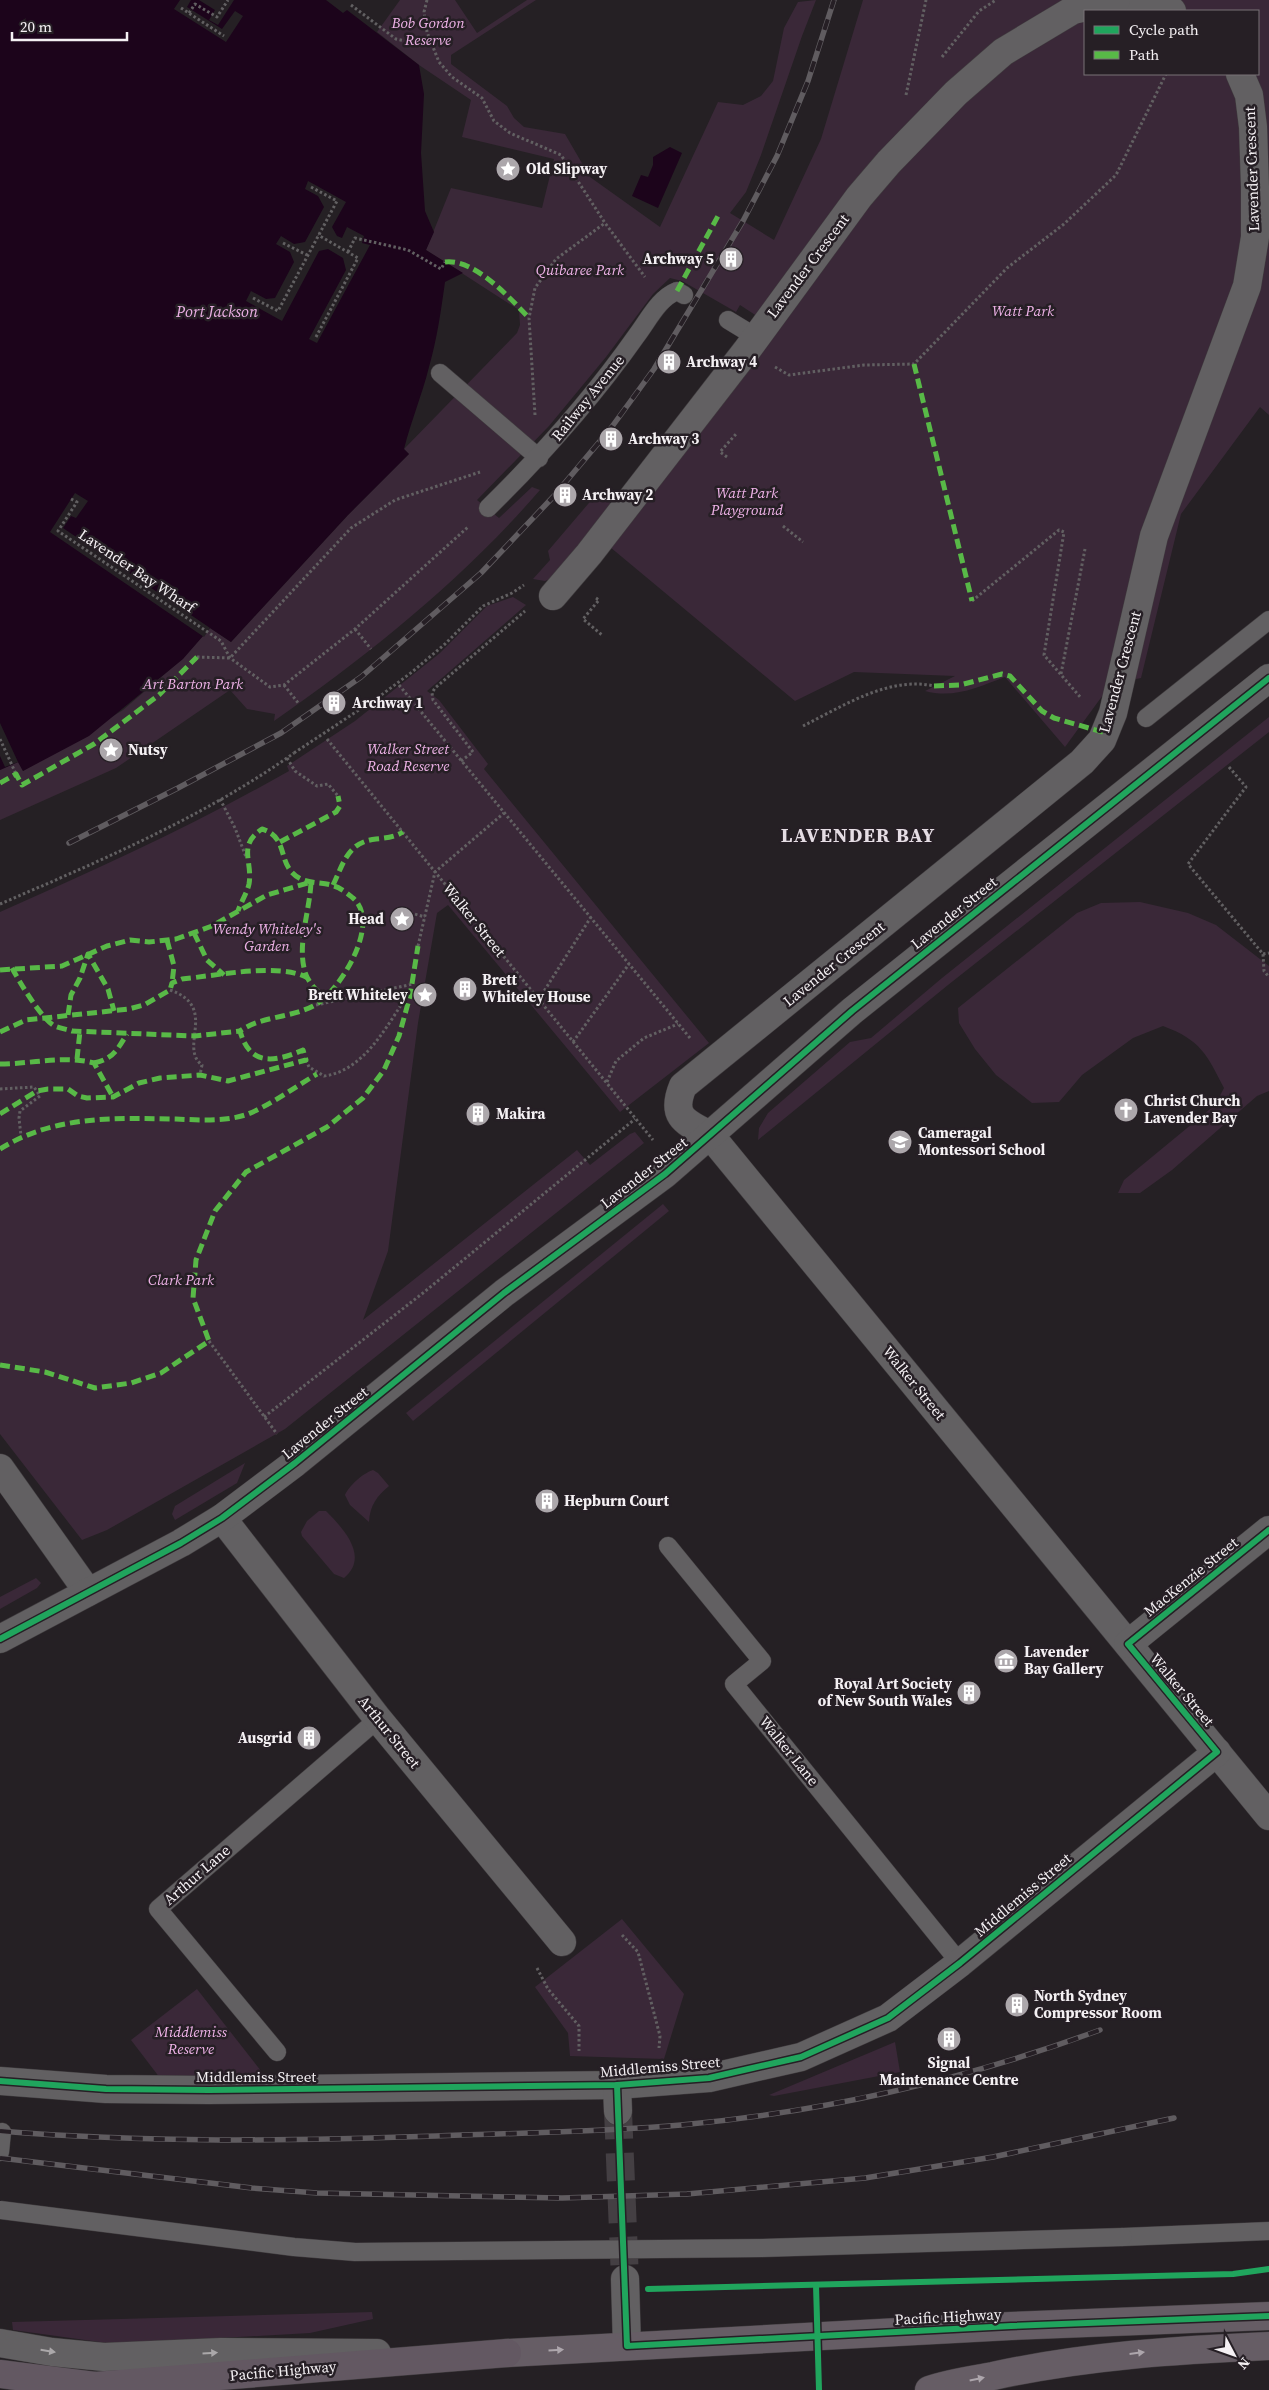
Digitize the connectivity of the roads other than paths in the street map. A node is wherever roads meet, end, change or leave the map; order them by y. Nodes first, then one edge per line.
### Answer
1 (1116, 0) edge
2 (1133, 0) edge
3 (1169, 10) edge
4 (1240, 75) edge
5 (684, 295) dead end
6 (728, 320) dead end
7 (752, 343) junction
8 (440, 373) dead end
9 (539, 458) junction
10 (488, 508) road end
11 (542, 601) road end
12 (1269, 620) edge
13 (1269, 678) edge
14 (1146, 718) dead end
15 (710, 1135) junction
16 (0, 1468) edge
17 (222, 1518) junction
18 (1269, 1530) edge
19 (668, 1546) dead end
20 (88, 1592) junction
21 (0, 1639) edge
22 (1128, 1644) junction
23 (378, 1720) junction
24 (1217, 1752) junction
25 (1269, 1816) edge
26 (562, 1942) dead end
27 (960, 1963) junction
28 (277, 2052) dead end
29 (0, 2081) edge
30 (2, 2132) dead end
31 (0, 2152) edge
32 (0, 2210) edge
33 (1269, 2230) edge
34 (625, 2279) tunnel mouth
35 (1269, 2316) edge
36 (0, 2343) edge
37 (628, 2346) junction
38 (1269, 2346) edge
39 (507, 2353) junction
40 (0, 2374) edge
41 (99, 2388) edge
42 (929, 2390) edge

1 - 7 street, Lavender Crescent
2 - 3 street
4 - 15 street, Lavender Crescent
5 - 9 lane, Railway Avenue
6 - 7 lane
7 - 11 street, Lavender Crescent
8 - 9 lane
9 - 10 lane, Railway Avenue
12 - 14 lane
13 - 15 street, Lavender Street
15 - 17 street, Lavender Street
15 - 22 street, Walker Street
16 - 20 street
17 - 20 street, Lavender Street
17 - 23 street, Arthur Street
18 - 22 street, MacKenzie Street
19 - 27 lane, Walker Lane
20 - 21 street, Lavender Street
22 - 24 street, Walker Street
23 - 26 street, Arthur Street
23 - 28 lane, Arthur Lane
24 - 25 street, Walker Street
24 - 27 street, Middlemiss Street
27 - 29 street, Middlemiss Street
30 - 31 lane
32 - 33 lane, bridge
34 - 37 street
35 - 37 main road, Pacific Highway
36 -> 39 street, Pacific Highway
39 -> 37 main road, Pacific Highway
42 -> 38 main road
39 - 41 highway, Pacific Highway
40 - 41 highway, Pacific Highway

